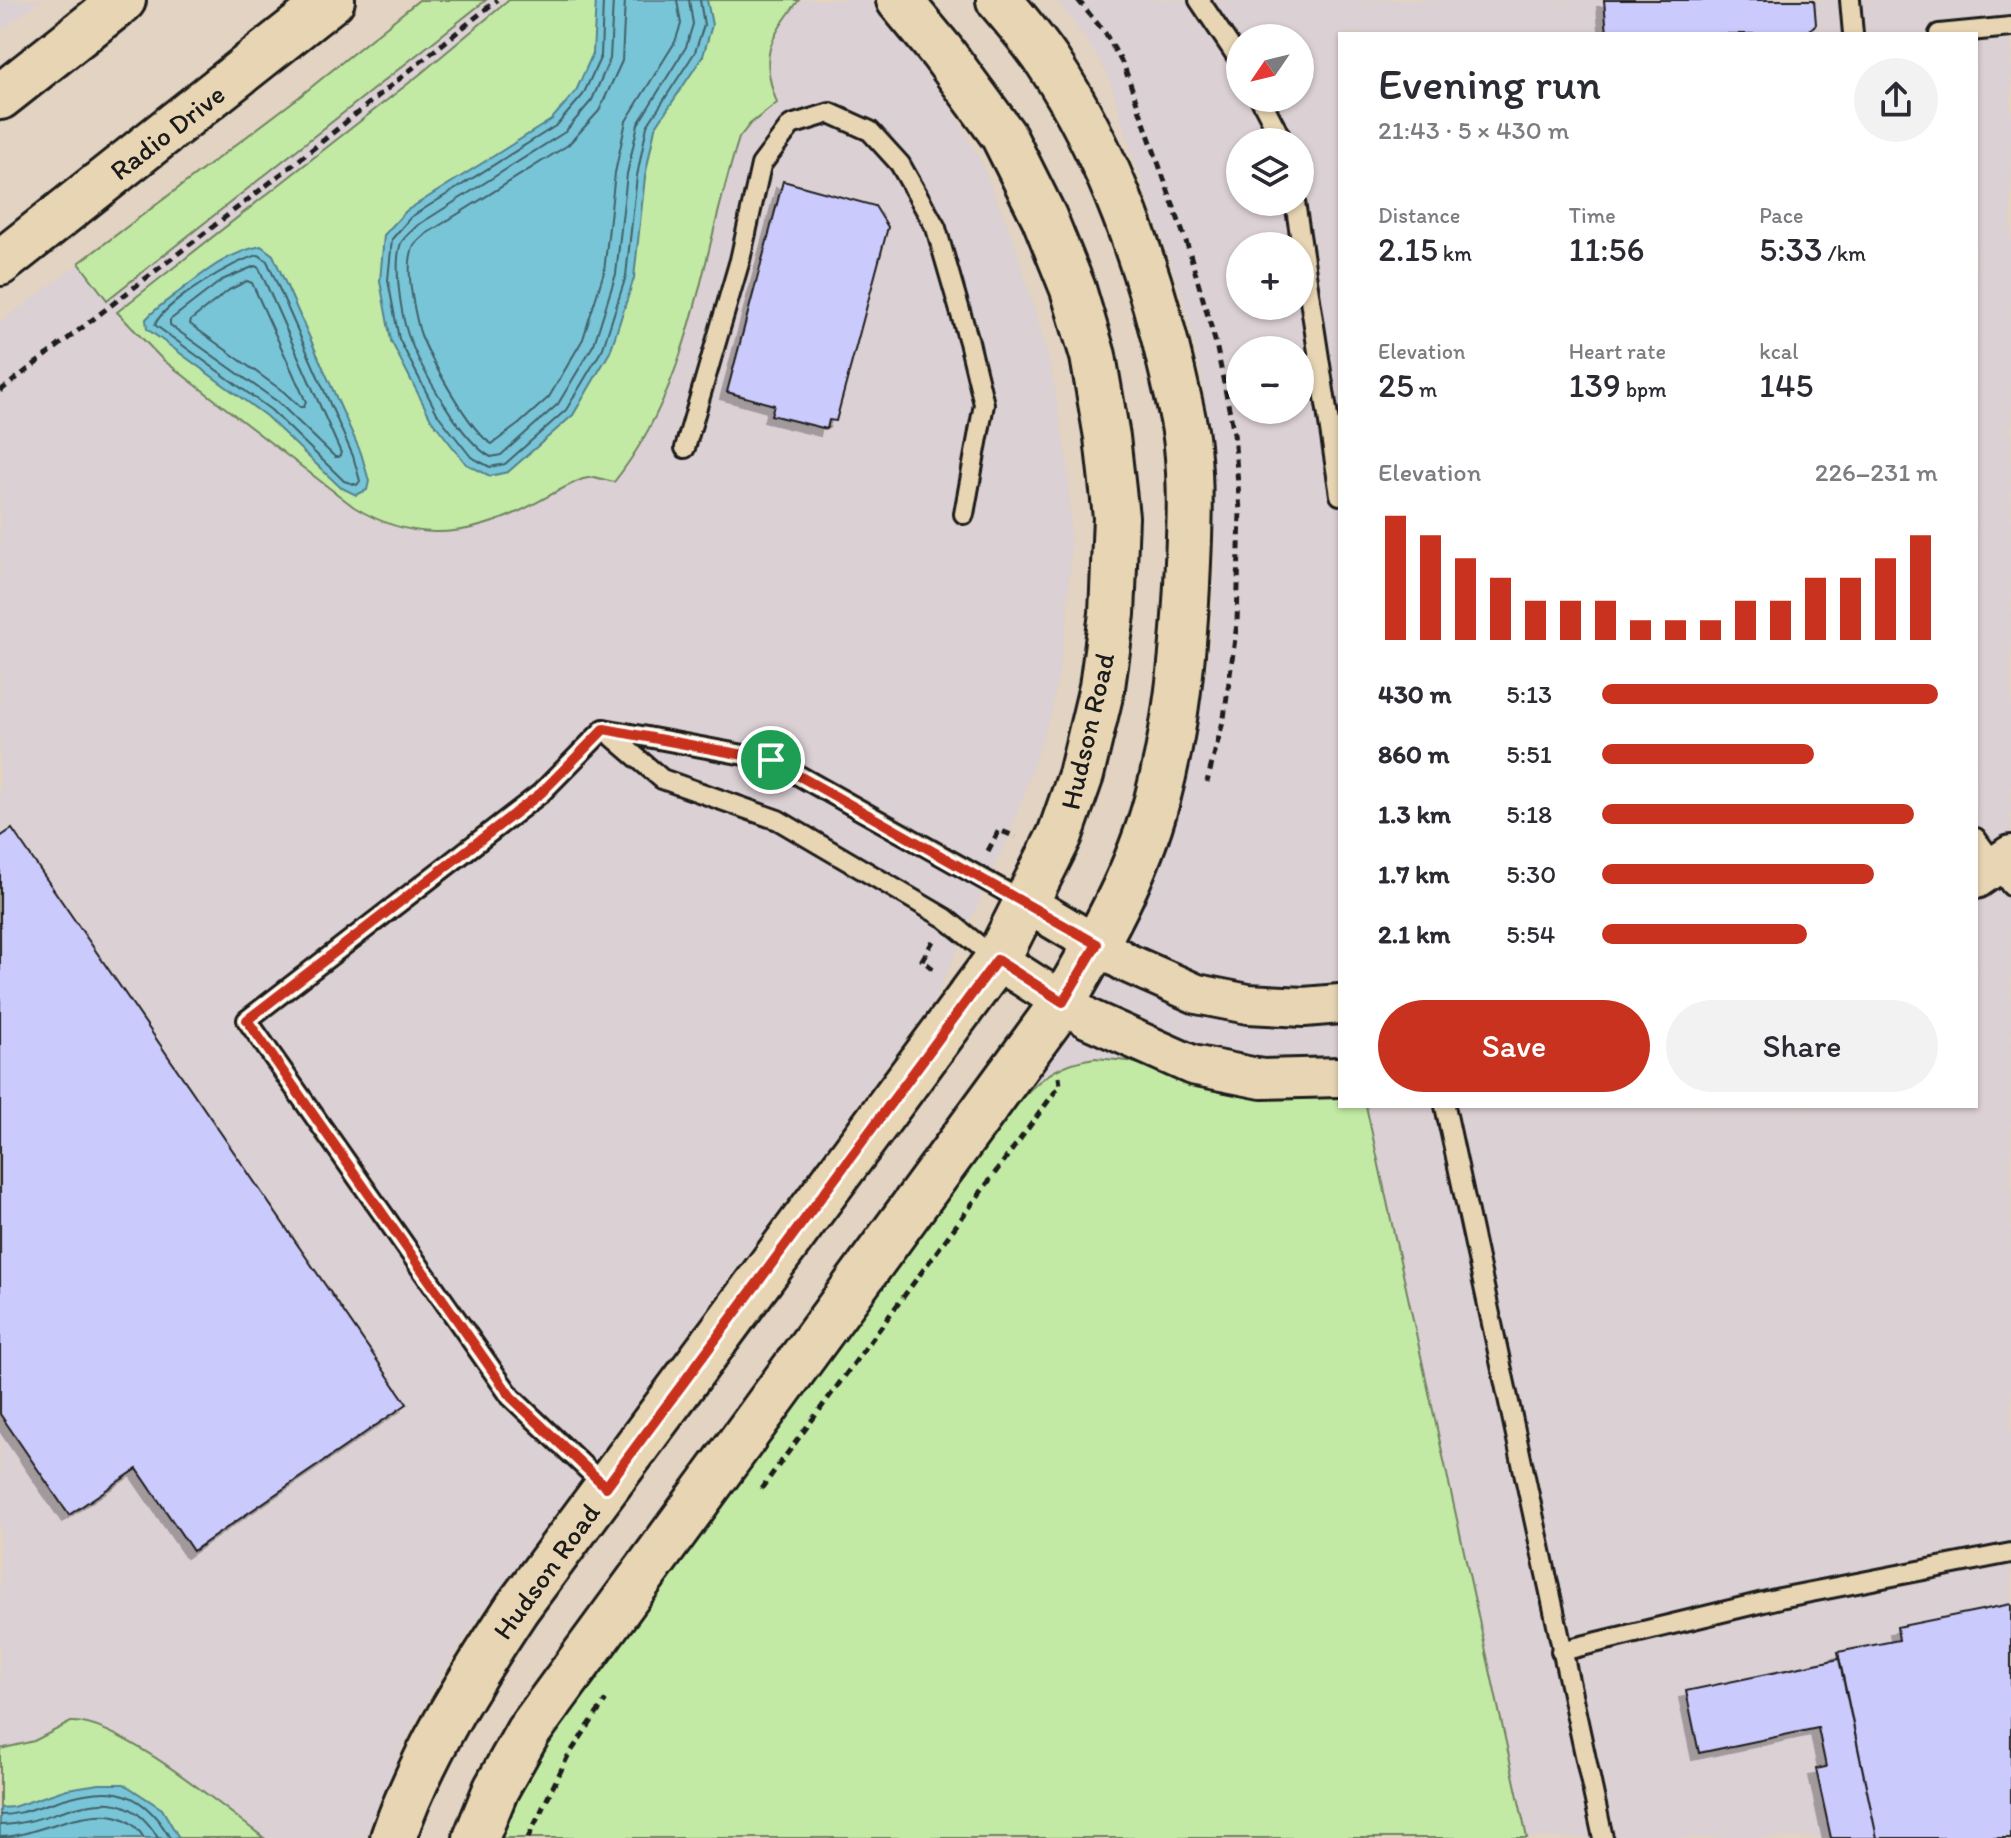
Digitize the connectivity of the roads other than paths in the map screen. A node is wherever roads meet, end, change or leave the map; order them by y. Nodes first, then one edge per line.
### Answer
1 (123, 0) edge
2 (332, 0) edge
3 (899, 0) edge
4 (999, 0) edge
5 (1199, 0) edge
6 (1850, 0) edge
7 (2011, 27) edge
8 (1853, 32) edge
9 (1960, 32) edge
10 (1226, 40) edge
11 (0, 97) edge
12 (1297, 216) edge
13 (0, 263) edge
14 (685, 448) dead end
15 (1338, 482) edge
16 (964, 514) dead end
17 (604, 729) junction
18 (1026, 903) junction
19 (1097, 944) junction
20 (997, 960) junction
21 (1063, 1002) junction
22 (1338, 1004) edge
23 (1338, 1077) edge
24 (1445, 1108) edge
25 (606, 1487) junction
26 (2011, 1553) edge
27 (1561, 1651) junction
28 (393, 1838) edge
29 (476, 1838) edge
30 (1603, 1838) edge

1 - 11 street
2 - 13 street, Radio Drive
3 - 18 street, Hudson Road
4 - 19 street
5 - 10 lane
6 - 8 lane
7 - 9 lane
12 - 15 lane
14 - 16 lane
17 - 18 lane
17 - 20 lane
17 - 25 lane
18 - 19 street
18 - 20 street, Hudson Road
19 - 21 street
19 - 22 street
20 - 21 street
20 - 25 street, Hudson Road
21 - 23 street
21 - 29 street
24 - 27 lane
25 - 28 street, Hudson Road
26 - 27 lane
27 - 30 lane

